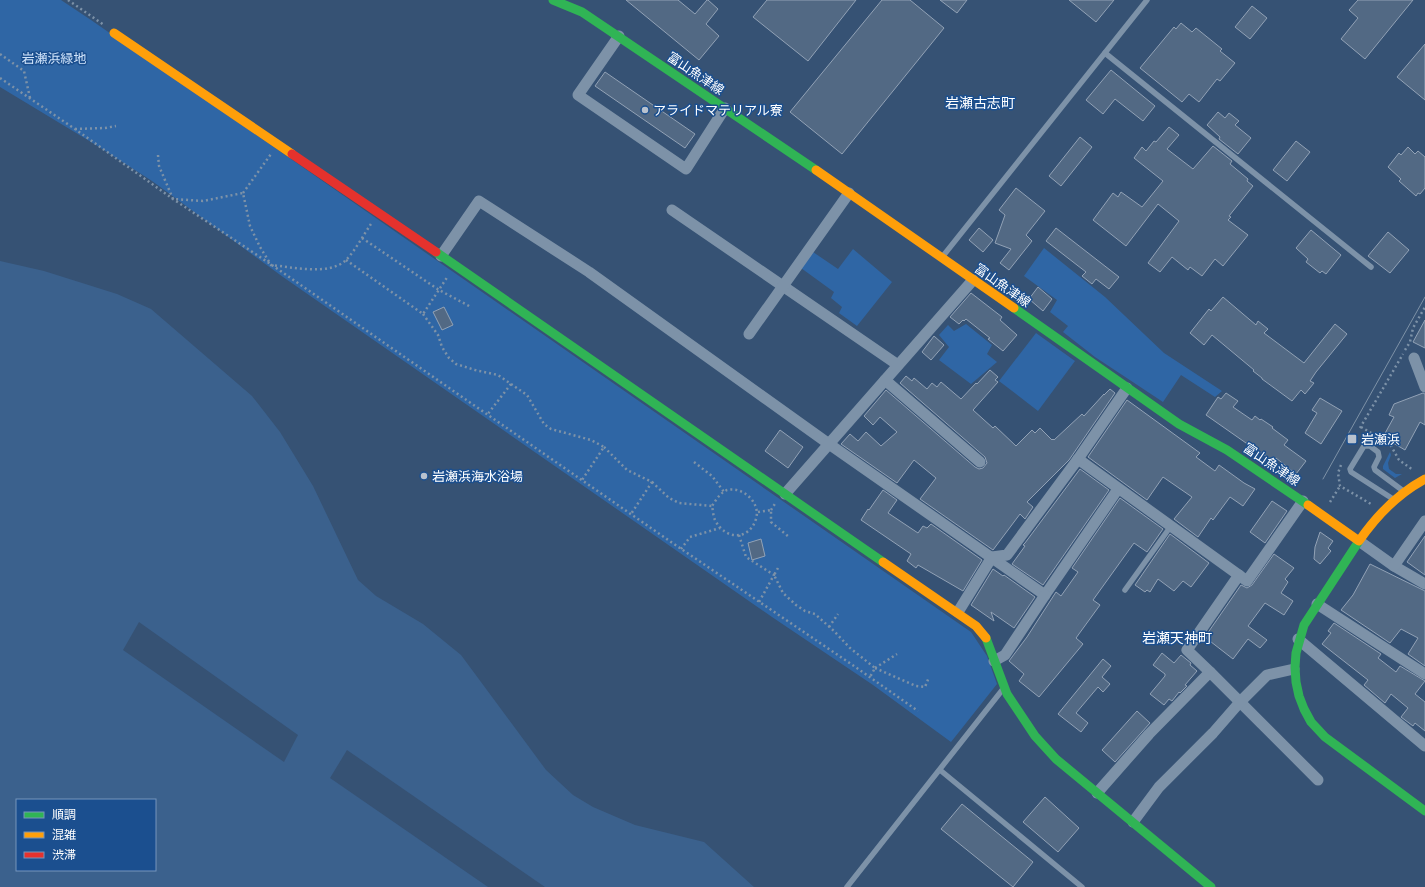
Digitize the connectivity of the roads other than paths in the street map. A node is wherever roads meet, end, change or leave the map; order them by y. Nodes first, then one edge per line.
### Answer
1 (553, 0) edge
2 (1147, 0) edge
3 (570, 3) edge
4 (114, 33) road end
5 (619, 36) junction
6 (1105, 53) junction
7 (725, 108) junction
8 (849, 193) junction
9 (672, 210) dead end
10 (441, 256) junction
11 (942, 258) junction
12 (1371, 267) dead end
13 (974, 280) junction
14 (784, 286) junction
15 (749, 334) dead end
16 (1414, 358) dead end
17 (898, 365) junction
18 (885, 380) junction
19 (1425, 387) edge
20 (1127, 388) junction
21 (828, 444) junction
22 (1078, 459) junction
23 (980, 462) dead end
24 (1425, 479) edge
25 (1118, 489) junction
26 (1404, 491) junction
27 (785, 494) junction
28 (1393, 499) junction
29 (1303, 501) junction
30 (1425, 521) edge
31 (1170, 526) junction
32 (1359, 541) junction
33 (992, 557) junction
34 (1394, 566) junction
35 (1238, 575) junction
36 (1425, 584) edge
37 (1125, 590) dead end
38 (1045, 595) junction
39 (1317, 604) junction
40 (958, 612) junction
41 (1298, 639) junction
42 (994, 661) junction
43 (1294, 669) junction
44 (1210, 672) junction
45 (1425, 674) edge
46 (1005, 688) junction
47 (1240, 702) junction
48 (1425, 746) edge
49 (940, 770) junction
50 (1318, 780) dead end
51 (1097, 793) junction
52 (1425, 811) edge
53 (1133, 822) junction
54 (847, 887) edge
55 (1082, 887) edge
56 (1211, 887) edge

1 - 3 street, 富山魚津線
2 - 6 lane
3 - 5 street, 富山魚津線
4 - 10 street
5 - 7 street, 富山魚津線
5 - 7 street
6 - 11 lane
6 - 12 lane
7 - 8 street, 富山魚津線
8 - 11 street, 富山魚津線
8 - 14 street
9 - 14 street
10 - 21 street
10 - 27 street
11 - 13 street, 富山魚津線
13 - 17 street
13 - 20 street, 富山魚津線
14 - 15 street
14 - 17 street
16 - 19 street
17 - 18 street
18 - 21 street
18 - 23 street
20 - 22 street
20 - 29 street, 富山魚津線
21 - 27 street
21 - 33 street
22 - 25 street
22 - 33 street
24 - 26 street
25 - 31 street
25 - 38 street
26 - 28 street
26 - 28 lane
27 - 40 street
28 - 32 street
29 - 32 street, 富山魚津線
29 - 35 street
30 - 34 street
31 - 35 street
31 - 37 lane
32 - 34 street
32 - 39 street
33 - 38 street
33 - 40 street
34 - 36 street
35 - 44 street
38 - 42 street
39 - 41 street
39 - 45 street
40 - 42 street
41 - 43 street
41 - 48 street
42 - 46 street
43 - 47 street
43 - 52 street
44 - 47 street
44 - 51 street
46 - 49 lane
46 - 51 street
47 - 50 street
47 - 53 street
49 - 54 lane
49 - 55 lane
51 - 53 street
53 - 56 street

